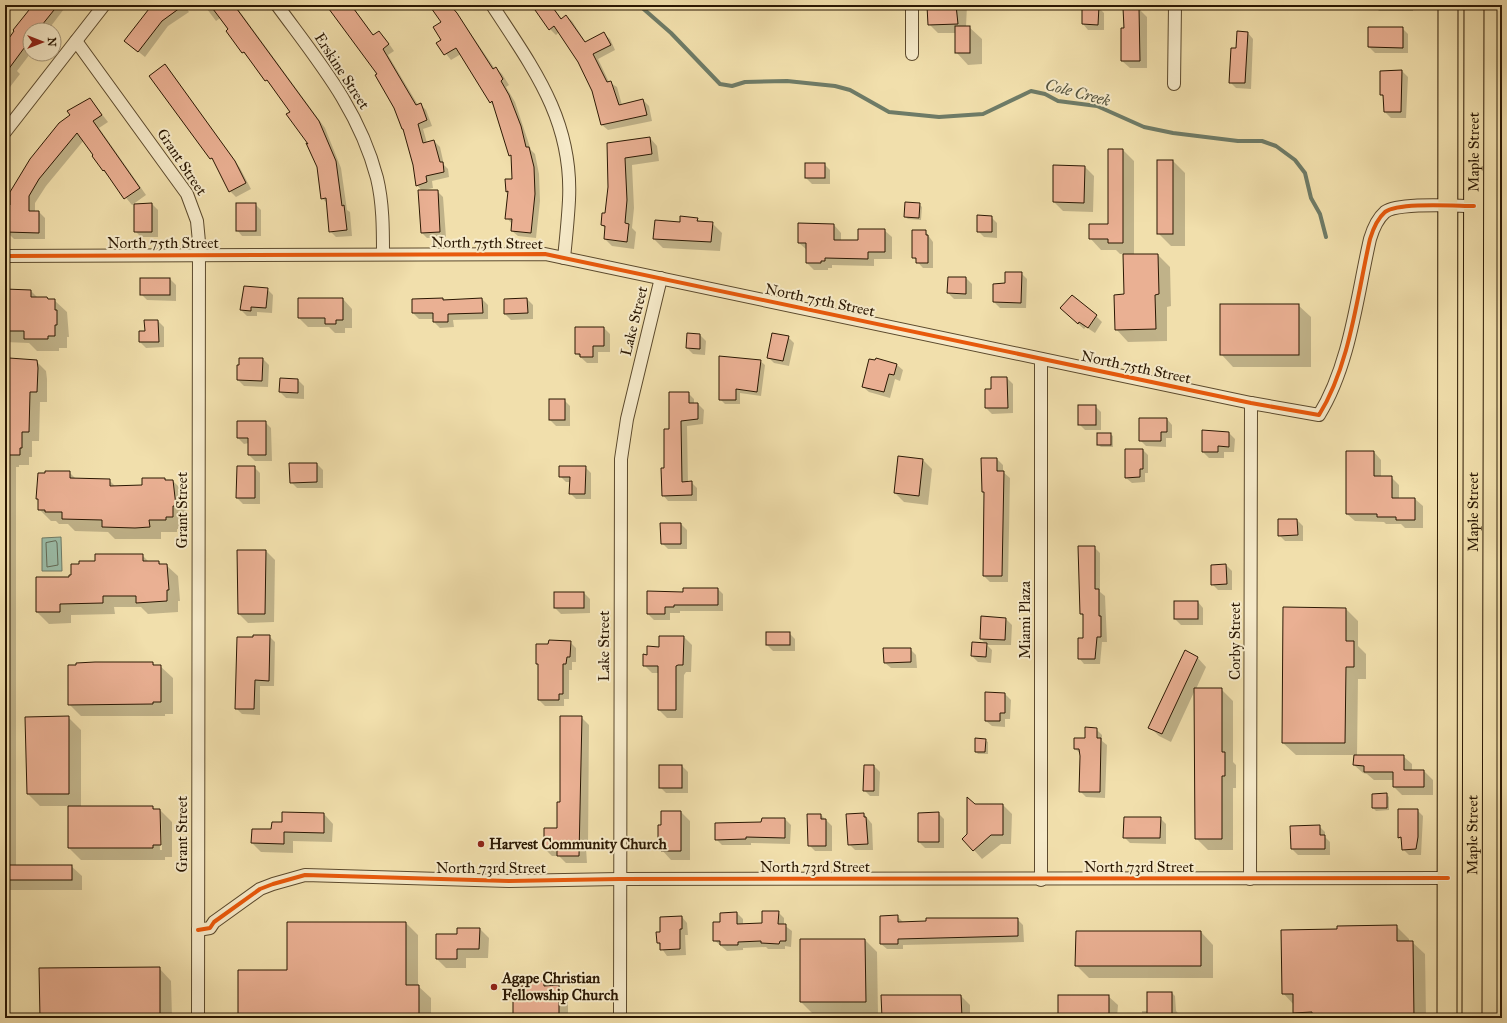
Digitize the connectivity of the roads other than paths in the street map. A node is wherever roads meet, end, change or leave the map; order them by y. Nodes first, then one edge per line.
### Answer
1 (104, 5) edge
2 (277, 5) edge
3 (492, 5) edge
4 (912, 5) edge
5 (1175, 5) edge
6 (1448, 5) edge
7 (1474, 5) edge
8 (76, 41) junction
9 (912, 54) dead end
10 (1174, 84) dead end
11 (5, 132) edge
12 (1447, 206) junction
13 (1474, 206) junction
14 (384, 254) junction
15 (199, 255) junction
16 (5, 256) edge
17 (564, 258) junction
18 (661, 278) junction
19 (1041, 359) junction
20 (1251, 403) junction
21 (1448, 878) junction
22 (619, 879) junction
23 (1250, 879) junction
24 (1041, 880) junction
25 (198, 930) junction
26 (198, 1018) edge
27 (620, 1018) edge
28 (1447, 1018) edge
29 (1472, 1018) edge

1 - 8 street
2 - 14 street, Erskine Street
3 - 17 street
4 - 9 street
5 - 10 street
6 - 12 main road, Maple Street
7 - 13 main road, Maple Street
8 - 11 street
8 - 15 street, Grant Street
12 - 13 street, North 75th Street
12 - 20 street, North 75th Street
12 - 21 main road, Maple Street
13 - 29 main road, Maple Street
14 - 15 street, North 75th Street
14 - 17 street, North 75th Street
15 - 16 street, North 75th Street
15 - 25 street, Grant Street
17 - 18 street, North 75th Street
18 - 19 street, North 75th Street
18 - 22 street, Lake Street
19 - 20 street, North 75th Street
19 - 24 street, Miami Plaza
20 - 23 street, Corby Street
21 - 23 street, North 73rd Street
21 - 28 main road, Maple Street
22 - 24 street, North 73rd Street
22 - 25 street, North 73rd Street
22 - 27 street, Lake Street
23 - 24 street, North 73rd Street
25 - 26 street, Grant Street

